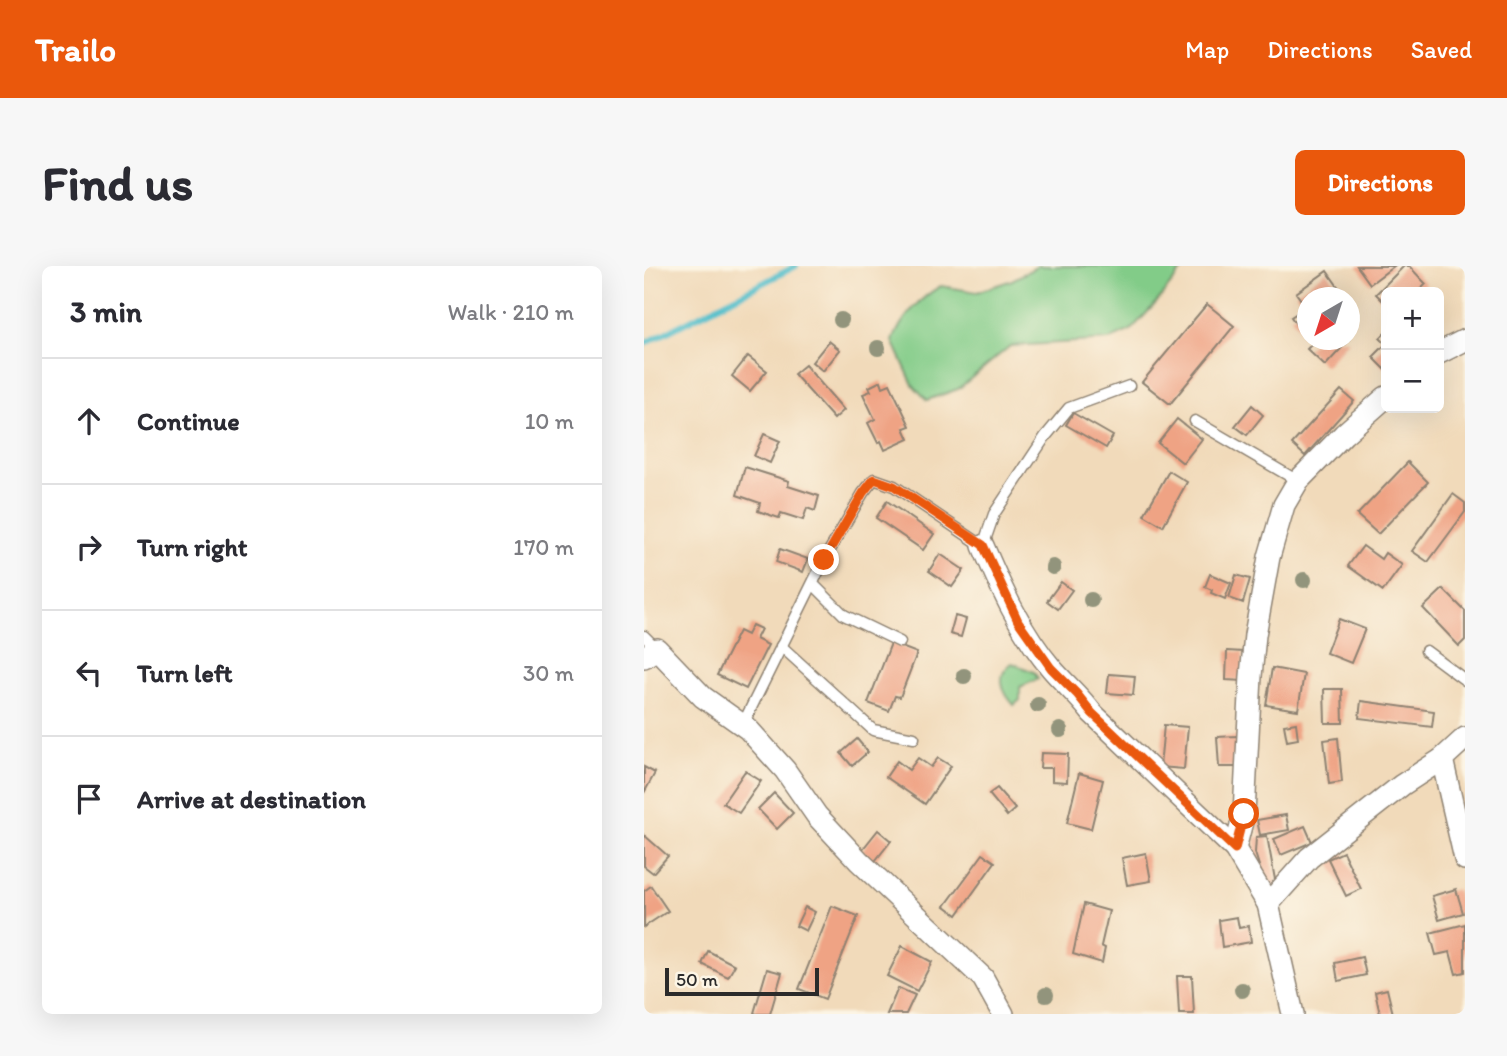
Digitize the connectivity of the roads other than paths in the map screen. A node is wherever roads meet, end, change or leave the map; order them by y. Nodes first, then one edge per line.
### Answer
1 (1465, 340) edge
2 (1444, 351) edge
3 (1129, 386) dead end
4 (1381, 401) edge
5 (1195, 421) dead end
6 (1298, 481) junction
7 (983, 545) junction
8 (813, 584) junction
9 (900, 642) dead end
10 (781, 646) junction
11 (648, 647) edge
12 (1426, 652) dead end
13 (1465, 680) edge
14 (743, 724) junction
15 (914, 738) dead end
16 (1465, 738) edge
17 (1442, 759) junction
18 (1235, 849) junction
19 (1465, 859) edge
20 (1268, 904) junction
21 (1003, 1014) edge
22 (1293, 1014) edge

1 - 2 street
3 - 7 lane
4 - 6 street
5 - 6 lane
6 - 18 street
7 - 8 lane
7 - 18 street
8 - 9 lane
8 - 10 lane
10 - 14 lane
10 - 15 lane
11 - 14 street
12 - 13 lane
14 - 21 street
16 - 17 street
17 - 19 street
17 - 20 street
18 - 20 street
20 - 22 street

